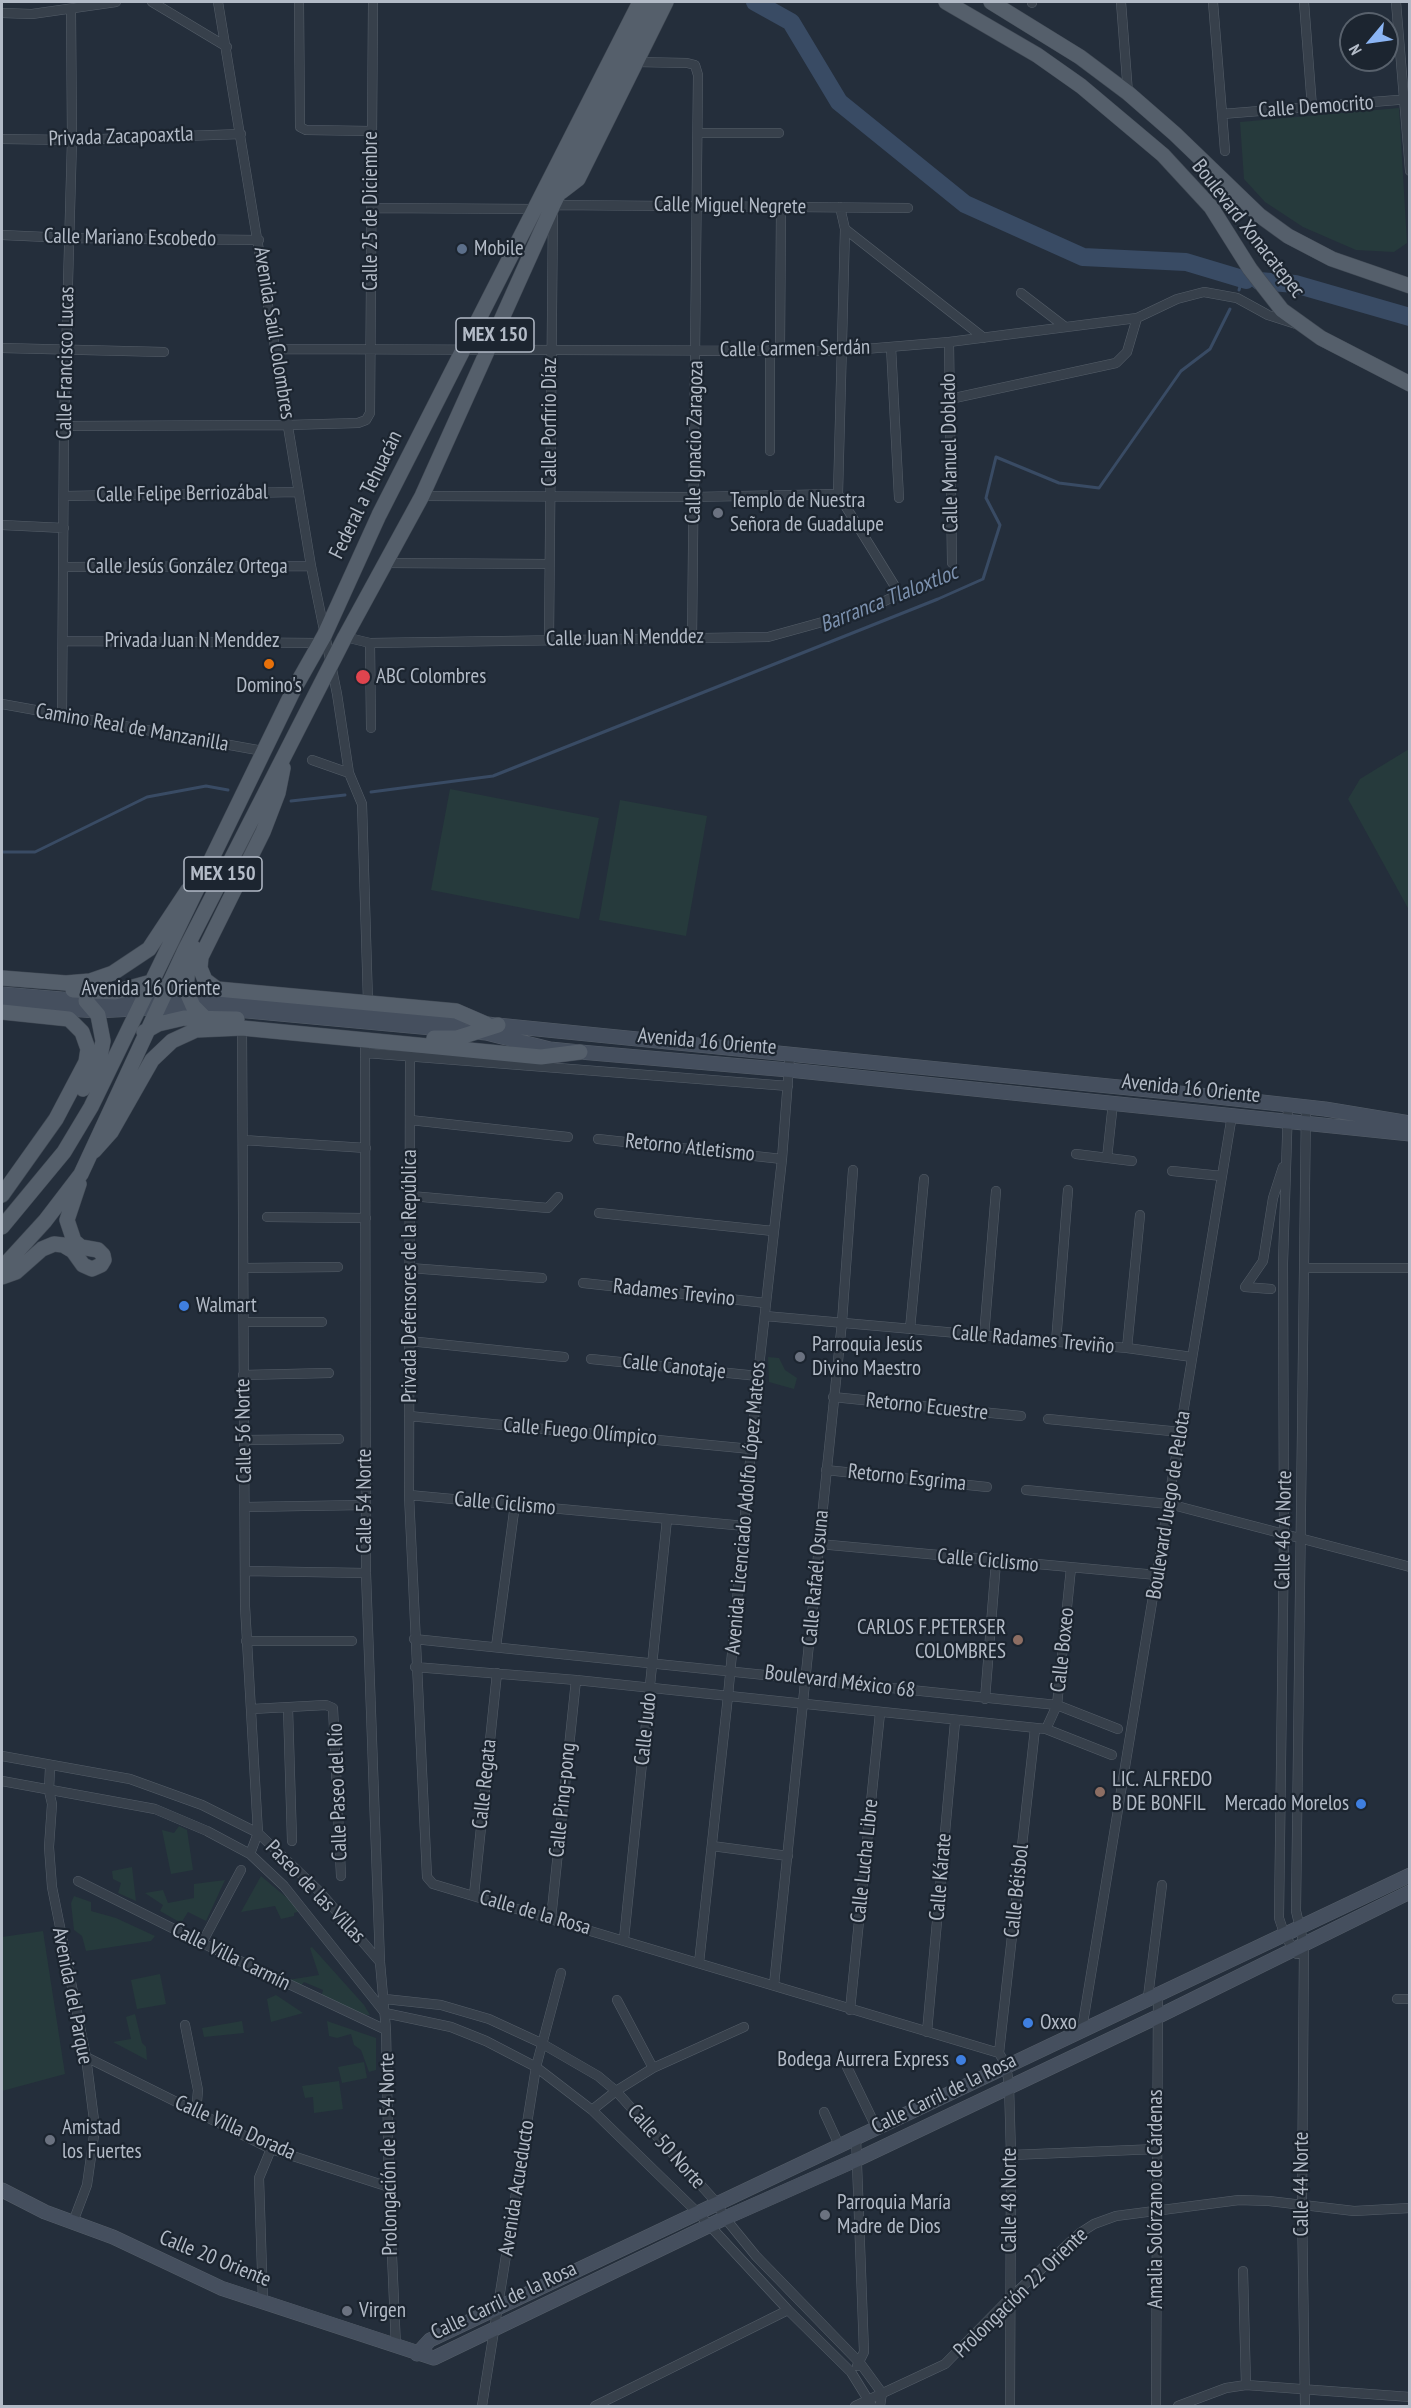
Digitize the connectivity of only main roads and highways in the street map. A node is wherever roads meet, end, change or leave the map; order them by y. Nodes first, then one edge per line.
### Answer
1 (629, 2) edge
2 (640, 2) edge
3 (652, 2) edge
4 (666, 2) edge
5 (946, 2) edge
6 (991, 2) edge
7 (593, 97) junction
8 (556, 199) junction
9 (1410, 286) edge
10 (1410, 384) edge
11 (335, 608) junction
12 (345, 637) junction
13 (294, 689) junction
14 (280, 764) junction
15 (204, 875) junction
16 (175, 969) junction
17 (2, 978) edge
18 (152, 982) junction
19 (2, 983) edge
20 (2, 994) edge
21 (2, 1004) edge
22 (159, 1004) junction
23 (141, 1005) junction
24 (91, 1006) junction
25 (194, 1007) junction
26 (2, 1012) edge
27 (486, 1027) junction
28 (234, 1028) junction
29 (329, 1028) junction
30 (146, 1030) junction
31 (580, 1052) junction
32 (117, 1054) junction
33 (1287, 1113) junction
34 (1410, 1123) edge
35 (1410, 1134) edge
36 (87, 1156) junction
37 (81, 1174) junction
38 (2, 1195) edge
39 (2, 1208) edge
40 (2, 1227) edge
41 (2, 1268) edge
42 (2, 1277) edge
43 (1410, 1875) edge
44 (1410, 1892) edge
45 (2, 2190) edge
46 (417, 2354) junction

1 - 7 main road
2 - 7 main road, Federal a Tehuacán / MEX 150
3 - 8 main road, MEX 150
4 - 8 main road
5 - 10 main road, Boulevard Xonacatepec
6 - 9 main road, Boulevard Xonacatepec
7 - 11 main road, Federal a Tehuacán / MEX 150
8 - 12 main road, MEX 150
11 - 12 main road
11 - 13 main road, Federal a Tehuacán / MEX 150
12 - 14 main road, MEX 150
13 - 14 main road
13 - 15 main road, Federal a Tehuacán / MEX 150
14 - 16 main road, MEX 150
14 - 25 main road
14 - 27 main road
15 - 17 main road
15 - 18 main road, Federal a Tehuacán / MEX 150
16 - 18 main road
16 - 22 main road, MEX 150
18 - 19 main road
18 - 23 main road, Federal a Tehuacán / MEX 150
20 - 24 main road, Avenida 16 Oriente
21 - 24 main road, Avenida 16 Oriente
22 - 23 main road, Avenida 16 Oriente
22 - 25 main road, Avenida 16 Oriente
22 - 30 main road, MEX 150
23 - 24 main road, Avenida 16 Oriente
23 - 32 main road, MEX 150
24 - 39 main road
25 - 27 main road, Avenida 16 Oriente
25 - 28 main road
25 - 29 main road
25 - 30 main road
26 - 38 main road
27 - 29 main road
27 - 31 main road, Avenida 16 Oriente
27 - 33 main road, Avenida 16 Oriente
28 - 29 main road
28 - 36 main road
29 - 31 main road
30 - 32 main road
30 - 36 main road, MEX 150
31 - 33 main road, Avenida 16 Oriente
32 - 40 main road, MEX 150
33 - 34 main road, Avenida 16 Oriente
33 - 35 main road, Avenida 16 Oriente
36 - 37 main road, MEX 150
37 - 41 main road, MEX 150
37 - 42 main road
43 - 46 main road, Calle Carril de la Rosa
44 - 46 main road, Calle Carril de la Rosa
45 - 46 main road, Calle 20 Oriente

